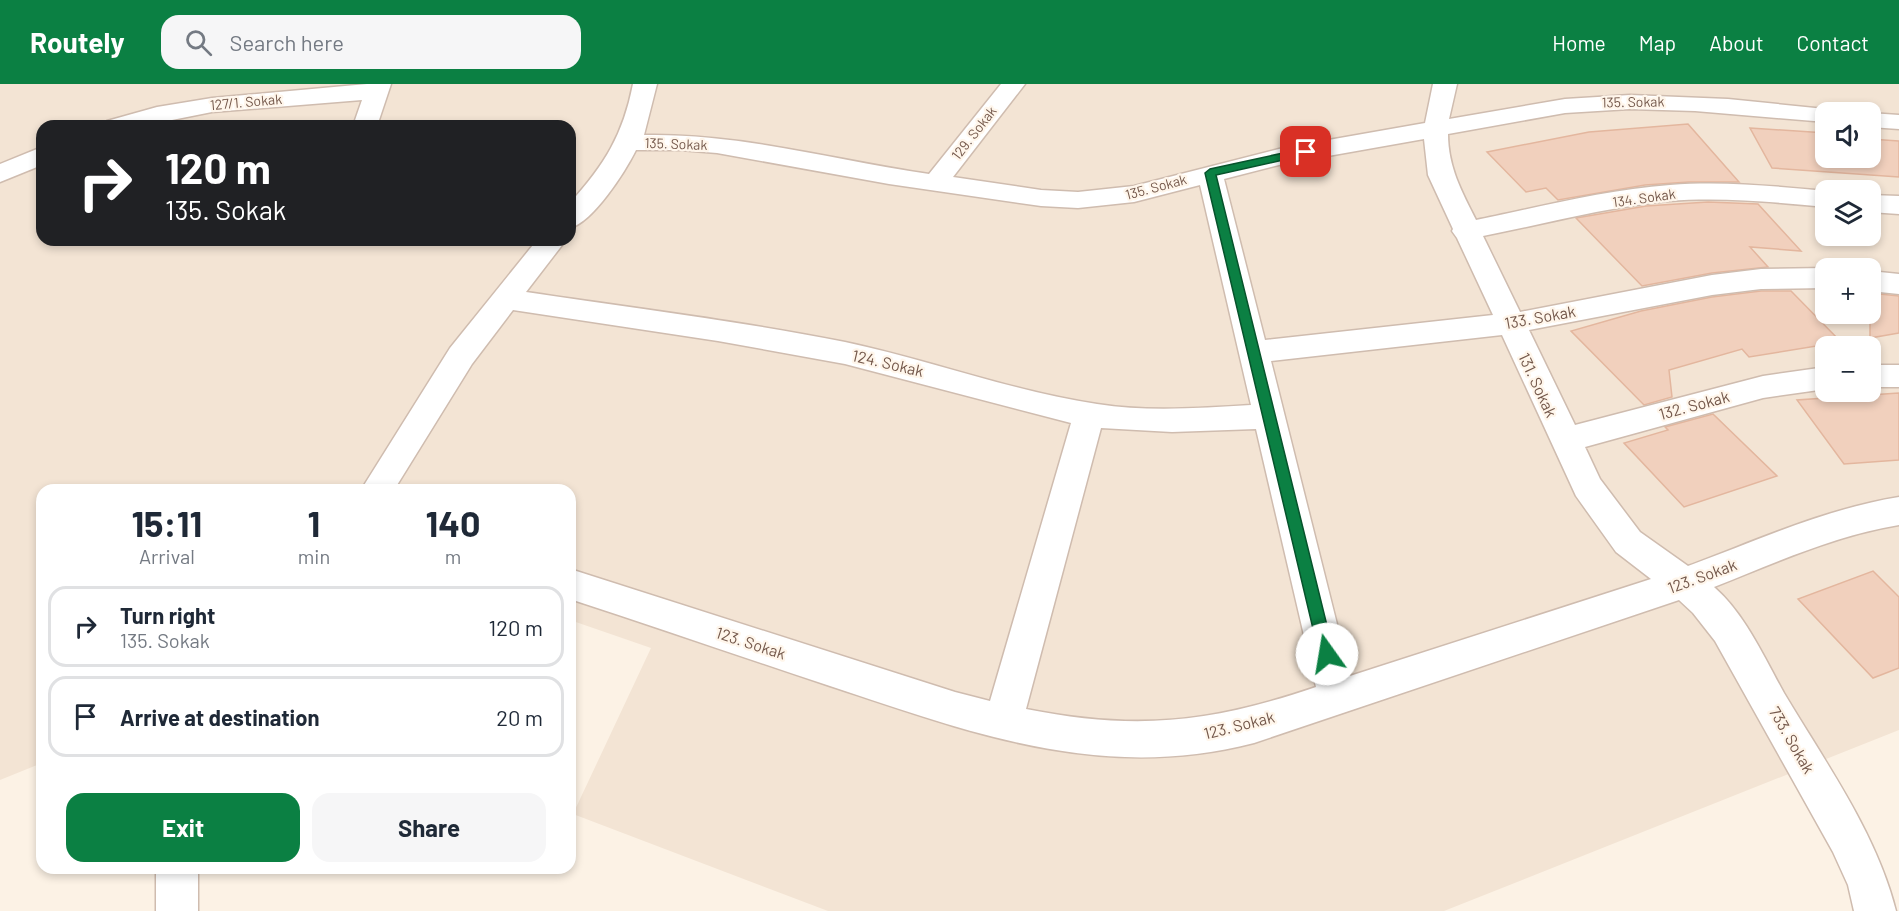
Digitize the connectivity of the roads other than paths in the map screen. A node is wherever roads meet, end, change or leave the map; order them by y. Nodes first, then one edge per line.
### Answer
1 (645, 84) edge
2 (1014, 84) edge
3 (1445, 84) edge
4 (379, 88) edge
5 (1815, 114) edge
6 (136, 120) edge
7 (367, 120) edge
8 (1881, 121) edge
9 (1899, 122) edge
10 (1436, 129) junction
11 (627, 142) junction
12 (36, 158) edge
13 (1210, 173) junction
14 (0, 174) edge
15 (935, 183) junction
16 (1815, 198) edge
17 (1881, 203) edge
18 (1899, 205) edge
19 (576, 212) edge
20 (1465, 231) junction
21 (547, 246) edge
22 (1815, 278) edge
23 (1881, 282) edge
24 (1899, 284) edge
25 (504, 300) junction
26 (1509, 324) junction
27 (1254, 352) junction
28 (1881, 376) edge
29 (1899, 376) edge
30 (1815, 380) edge
31 (1089, 414) junction
32 (1270, 416) junction
33 (1565, 440) junction
34 (381, 484) edge
35 (1899, 511) edge
36 (1685, 583) junction
37 (576, 586) edge
38 (1337, 697) junction
39 (1003, 722) junction
40 (177, 874) edge
41 (177, 911) edge
42 (1875, 911) edge

1 - 11 street
2 - 15 street, 129. Sokak
3 - 10 street, 131. Sokak
4 - 6 street, 127/1. Sokak
4 - 7 street
5 - 10 street, 135. Sokak
8 - 9 street
10 - 13 street, 135. Sokak
10 - 20 street, 131. Sokak
11 - 15 street, 135. Sokak
11 - 19 street
12 - 14 street
13 - 15 street, 135. Sokak
13 - 27 street
16 - 20 street, 134. Sokak
17 - 18 street
20 - 26 street, 131. Sokak
21 - 25 street
22 - 26 street, 133. Sokak
23 - 24 street
25 - 31 street, 124. Sokak
25 - 34 street
26 - 27 street, 133. Sokak
26 - 33 street, 131. Sokak
27 - 32 street
28 - 29 street
30 - 33 street, 132. Sokak
31 - 32 street, 124. Sokak
31 - 39 street
32 - 38 street
33 - 36 street, 131. Sokak
35 - 36 street, 123. Sokak
36 - 38 street, 123. Sokak
36 - 42 street, 733. Sokak
37 - 39 street, 123. Sokak
38 - 39 street, 123. Sokak
40 - 41 street

